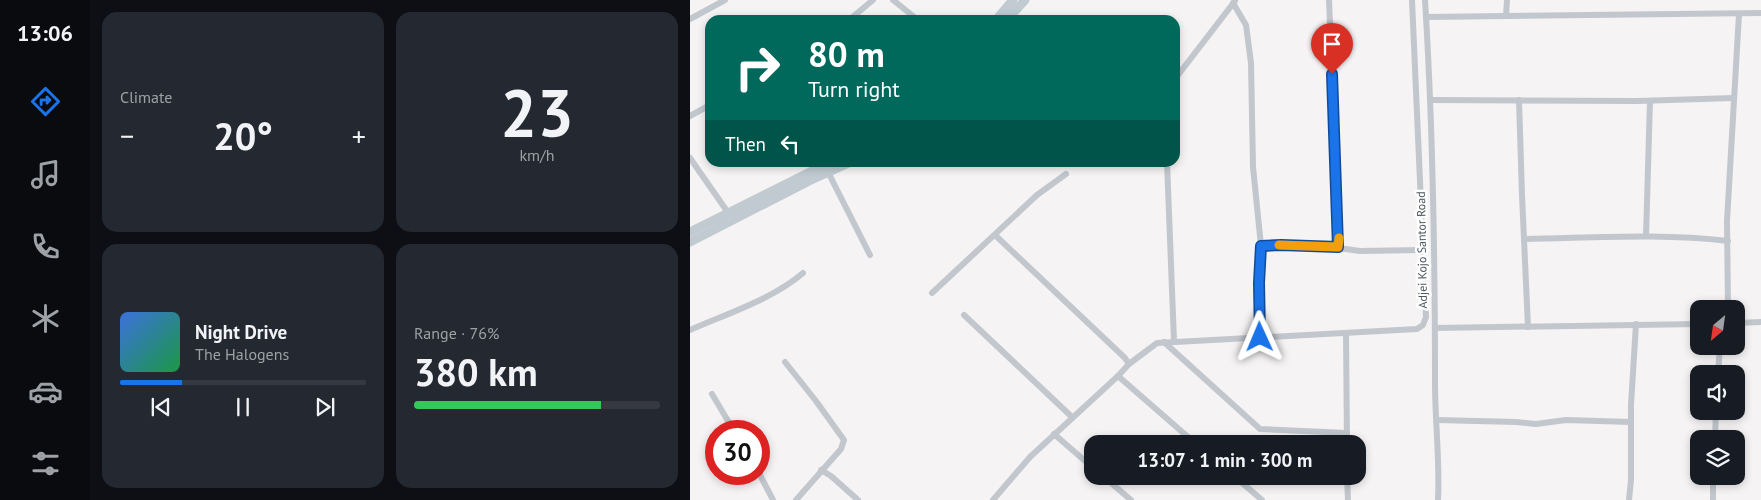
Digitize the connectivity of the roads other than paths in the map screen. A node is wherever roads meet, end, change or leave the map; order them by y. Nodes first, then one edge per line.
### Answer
1 (725, 0) edge
2 (874, 0) edge
3 (893, 0) edge
4 (1013, 0) edge
5 (1025, 0) edge
6 (1329, 0) edge
7 (1412, 0) edge
8 (1424, 0) edge
9 (1507, 0) edge
10 (1234, 2) edge
11 (1761, 13) edge
12 (1739, 14) junction
13 (855, 15) edge
14 (912, 15) edge
15 (1000, 15) edge
16 (1012, 15) edge
17 (1506, 16) junction
18 (1426, 17) junction
19 (690, 19) edge
20 (1180, 72) edge
21 (1734, 98) junction
22 (1431, 100) junction
23 (1519, 100) junction
24 (1650, 101) junction
25 (705, 108) edge
26 (690, 116) edge
27 (690, 158) edge
28 (829, 167) edge
29 (1167, 167) edge
30 (1066, 174) dead end
31 (729, 214) junction
32 (690, 232) edge
33 (995, 235) junction
34 (1646, 236) junction
35 (1524, 240) junction
36 (1728, 241) junction
37 (690, 242) edge
38 (1261, 246) junction
39 (1338, 247) junction
40 (1422, 250) junction
41 (870, 255) dead end
42 (803, 273) dead end
43 (932, 293) dead end
44 (1728, 300) edge
45 (964, 315) dead end
46 (1761, 322) edge
47 (1745, 323) edge
48 (1636, 324) junction
49 (1690, 324) edge
50 (1528, 327) junction
51 (1435, 328) junction
52 (690, 330) edge
53 (1346, 333) junction
54 (1260, 337) junction
55 (1164, 342) junction
56 (1174, 342) junction
57 (785, 362) dead end
58 (1129, 364) junction
59 (1118, 376) junction
60 (712, 394) dead end
61 (1072, 417) junction
62 (727, 420) edge
63 (1437, 420) junction
64 (1631, 422) junction
65 (1347, 433) joint
66 (1054, 434) junction
67 (1186, 435) edge
68 (1084, 460) edge
69 (821, 470) junction
70 (765, 485) edge
71 (1114, 485) edge
72 (1244, 485) edge
73 (1347, 485) edge
74 (1714, 485) edge
75 (998, 494) junction
76 (773, 500) edge
77 (796, 500) edge
78 (858, 500) edge
79 (993, 500) edge
80 (1005, 500) edge
81 (1131, 500) edge
82 (1262, 500) edge
83 (1348, 500) edge
84 (1438, 500) edge
85 (1629, 500) edge
86 (1713, 500) edge

1 - 19 street
2 - 13 street
3 - 14 street
4 - 15 street
5 - 16 street
6 - 39 street
7 - 40 street
8 - 18 street, Adjei Kojo Santor Road
9 - 17 street
10 - 20 street
10 - 38 street
11 - 12 street
12 - 17 street
12 - 21 street
17 - 18 street
18 - 22 street, Adjei Kojo Santor Road
21 - 24 street
21 - 36 street
22 - 23 street
22 - 51 street, Adjei Kojo Santor Road
23 - 24 street
23 - 35 street
24 - 34 street
25 - 26 street
27 - 31 street
28 - 31 street
28 - 37 street
28 - 41 street
29 - 56 street
30 - 33 street
31 - 32 street
33 - 43 street
33 - 58 street
34 - 35 street
34 - 36 street
35 - 50 street
36 - 44 street
38 - 39 street
38 - 54 street
39 - 40 street
40 - 53 street
42 - 52 street
45 - 61 street
46 - 47 street
48 - 49 street
48 - 50 street
48 - 64 street
50 - 51 street
51 - 63 street, Adjei Kojo Santor Road
53 - 54 street
53 - 65 street
54 - 56 street
55 - 56 street
55 - 58 street
55 - 65 street
57 - 69 street
58 - 59 street
59 - 61 street
59 - 67 street
60 - 62 street
61 - 66 street
63 - 64 street
63 - 84 street, Adjei Kojo Santor Road
64 - 85 street
66 - 68 street
66 - 75 street
69 - 77 street
69 - 78 street
70 - 76 street
71 - 81 street
72 - 82 street
73 - 83 street
74 - 86 street
75 - 79 street
75 - 80 street

